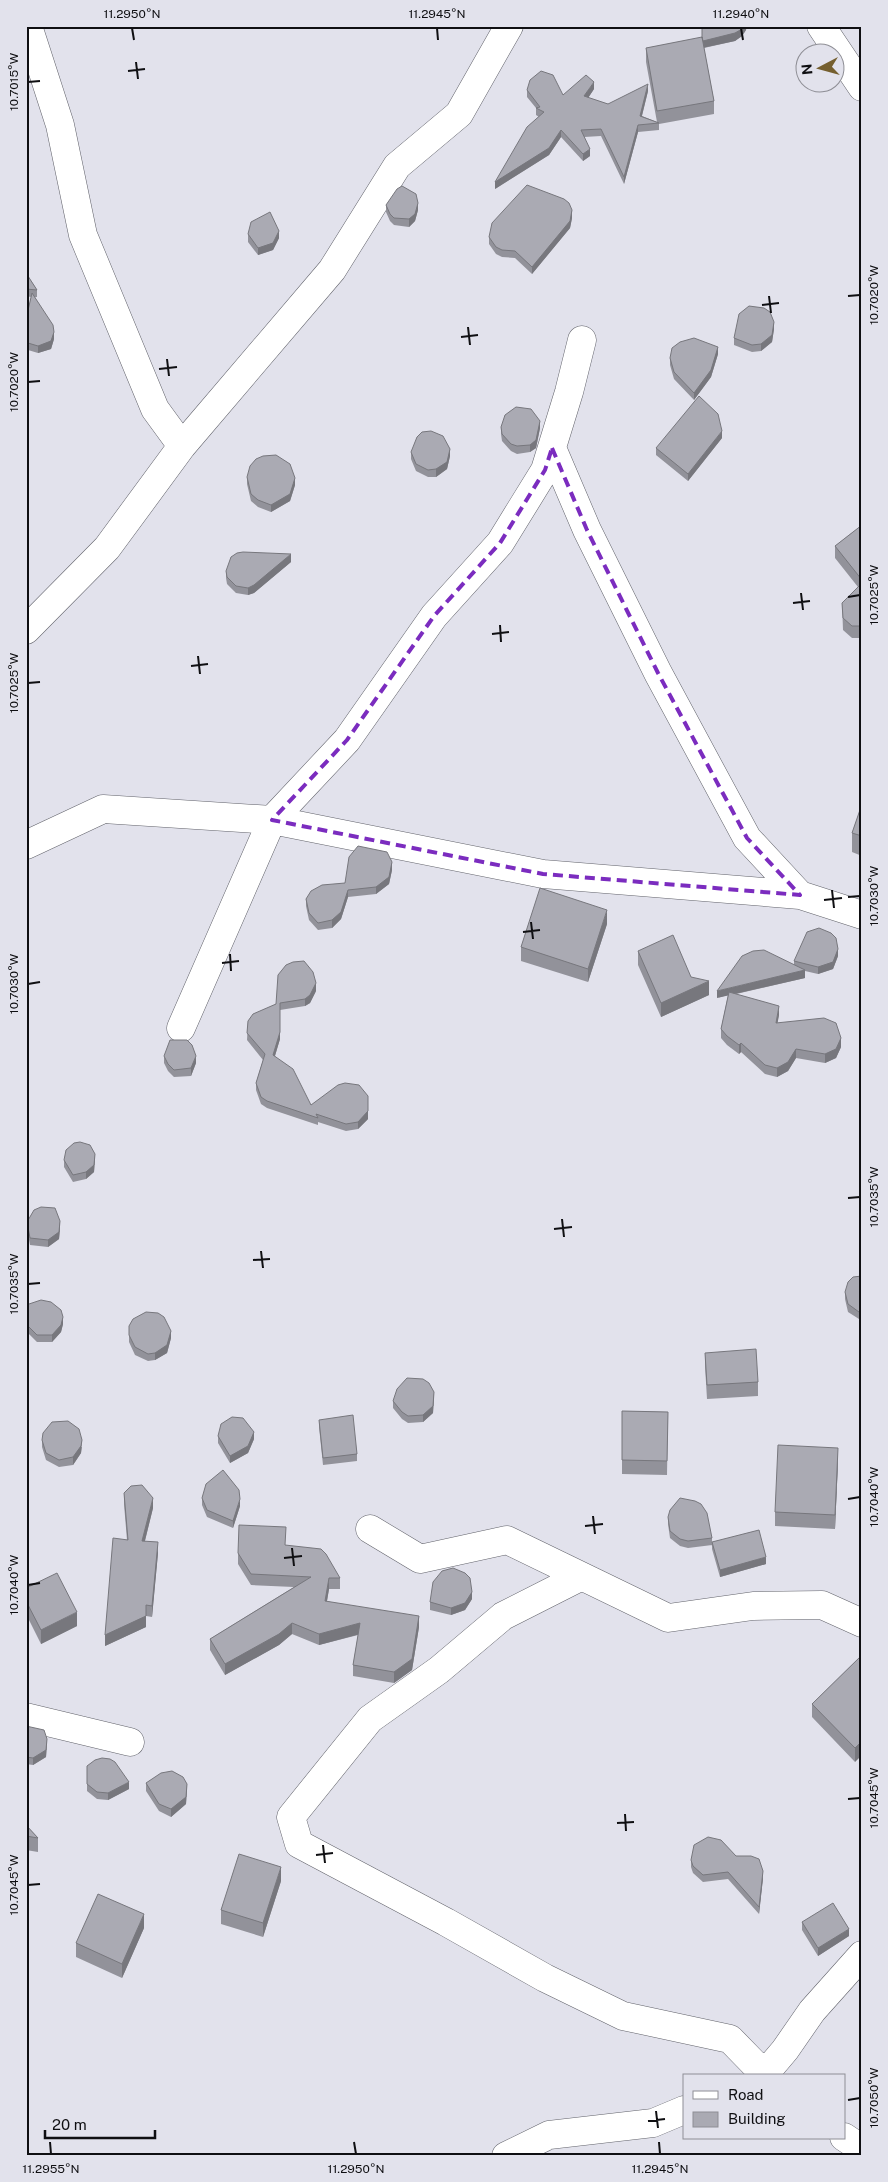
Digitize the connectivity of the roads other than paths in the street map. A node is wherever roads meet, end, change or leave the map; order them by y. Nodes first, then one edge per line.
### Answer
1 (28, 26) edge
2 (509, 26) edge
3 (821, 26) edge
4 (862, 87) edge
5 (582, 340) dead end
6 (182, 446) junction
7 (552, 448) junction
8 (26, 630) edge
9 (272, 820) junction
10 (26, 845) edge
11 (800, 895) junction
12 (862, 914) edge
13 (181, 1028) dead end
14 (370, 1530) dead end
15 (580, 1577) junction
16 (862, 1623) edge
17 (26, 1717) edge
18 (130, 1742) dead end
19 (862, 1955) edge
20 (764, 2074) edge
21 (766, 2074) edge
22 (683, 2110) edge
23 (846, 2138) edge
24 (862, 2149) edge
25 (506, 2156) edge

1 - 6 street
2 - 6 street
3 - 4 street
5 - 7 street
6 - 8 street
7 - 9 street
7 - 11 street
9 - 10 street
9 - 11 street
9 - 13 street
11 - 12 street
14 - 15 street
15 - 16 street
15 - 20 street
17 - 18 street
19 - 21 street
22 - 25 street
23 - 24 street

